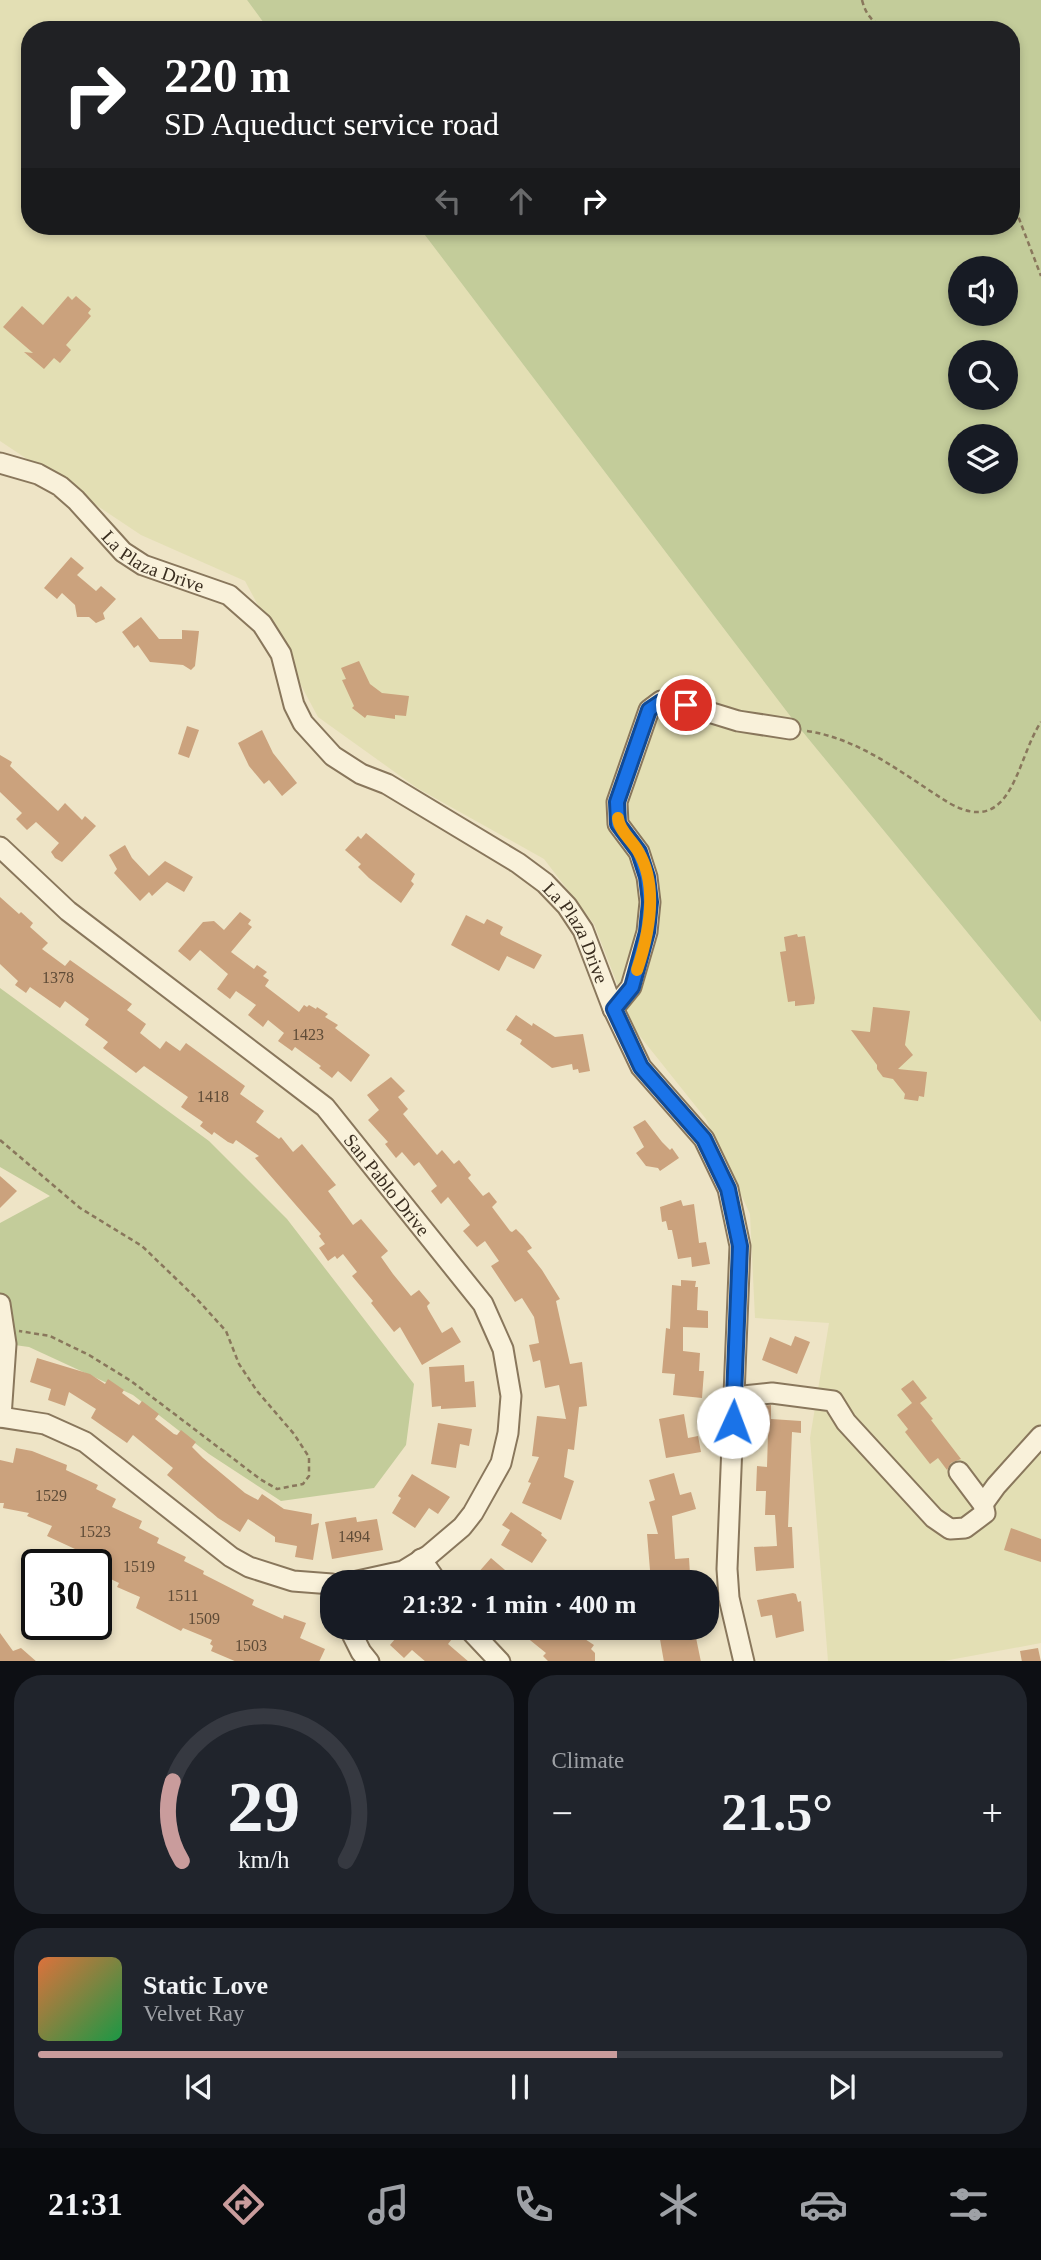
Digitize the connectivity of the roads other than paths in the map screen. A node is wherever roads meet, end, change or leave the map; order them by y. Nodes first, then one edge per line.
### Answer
1 (0, 463) edge
2 (790, 729) road end
3 (0, 847) edge
4 (614, 1009) junction
5 (0, 1304) edge
6 (734, 1397) junction
7 (0, 1417) edge
8 (1041, 1436) edge
9 (959, 1472) dead end
10 (983, 1504) junction
11 (421, 1559) junction
12 (405, 1570) edge
13 (429, 1570) edge
14 (320, 1583) edge
15 (355, 1640) edge
16 (480, 1640) edge
17 (369, 1661) edge
18 (500, 1661) edge
19 (744, 1661) edge

1 - 4 street, La Plaza Drive
2 - 4 street
3 - 11 street, San Pablo Drive
4 - 6 street, La Plaza Drive
5 - 7 street
6 - 10 street
6 - 19 street, La Plaza Drive
7 - 14 street
8 - 10 street
9 - 10 street
11 - 12 street, San Pablo Drive
11 - 13 street
15 - 17 street
16 - 18 street

